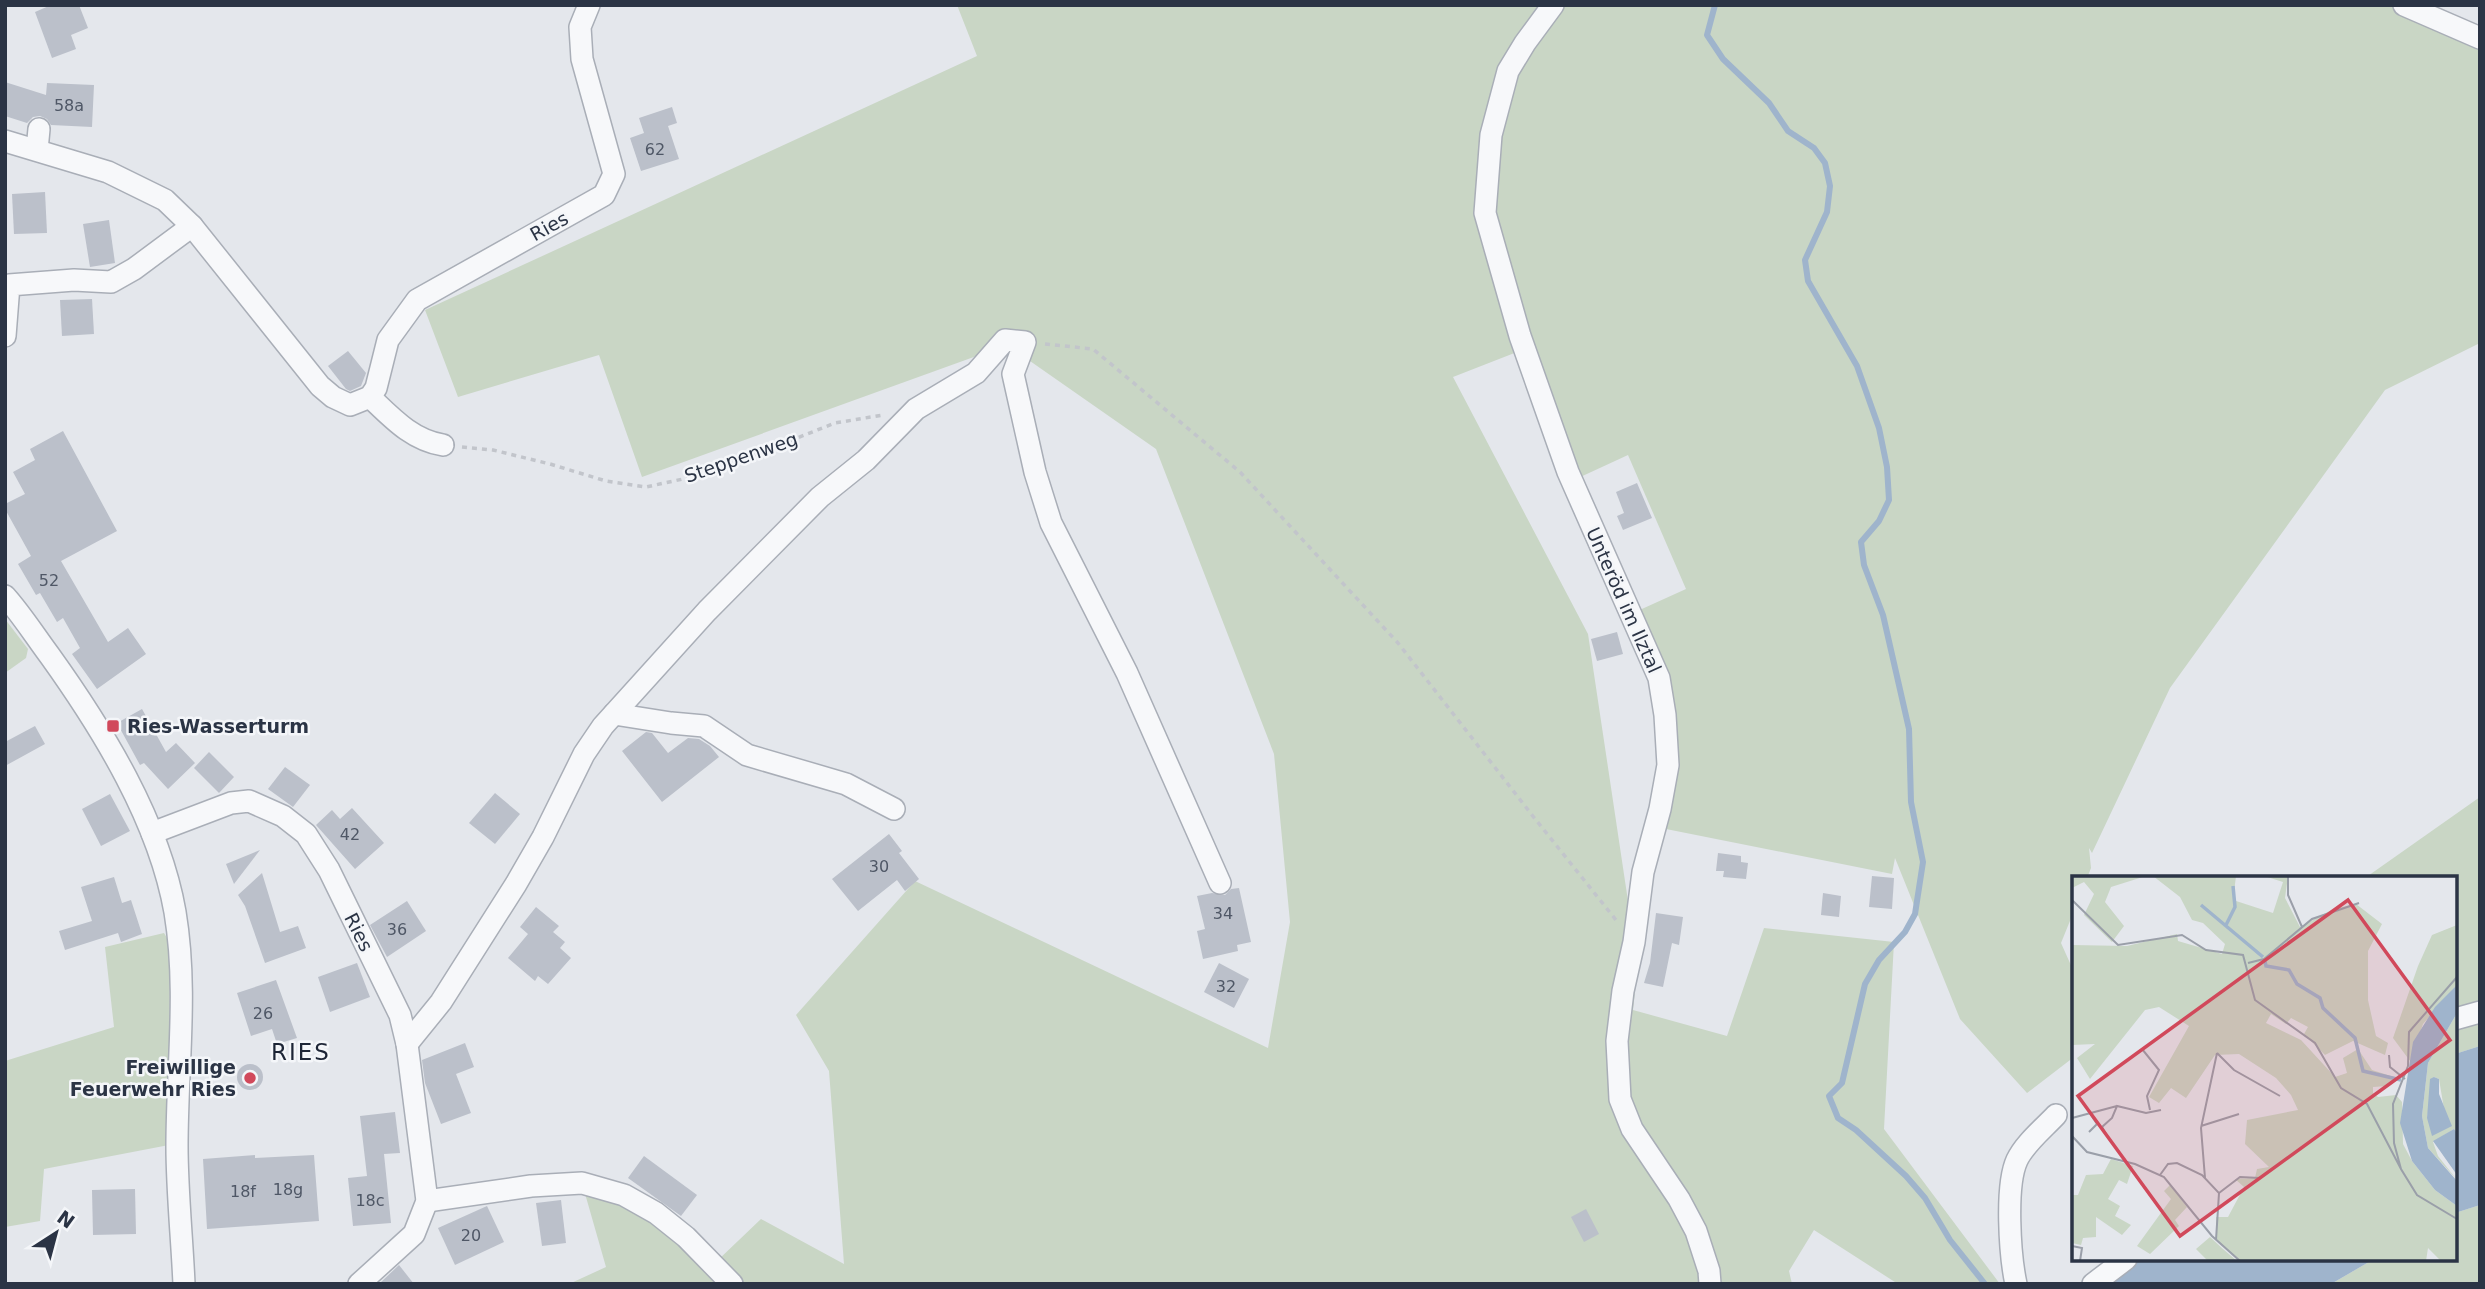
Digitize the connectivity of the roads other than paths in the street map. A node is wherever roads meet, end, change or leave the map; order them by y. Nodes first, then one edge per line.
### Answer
1 (589, 5) edge
2 (1553, 5) edge
3 (2404, 5) edge
4 (2480, 38) edge
5 (5, 141) edge
6 (192, 226) junction
7 (5, 336) edge
8 (370, 397) junction
9 (443, 445) road end
10 (5, 596) edge
11 (614, 714) junction
12 (894, 809) dead end
13 (152, 833) junction
14 (1220, 883) dead end
15 (2480, 1012) edge
16 (2457, 1018) edge
17 (407, 1044) junction
18 (2056, 1115) dead end
19 (427, 1201) junction
20 (2123, 1261) edge
21 (184, 1284) edge
22 (359, 1284) edge
23 (732, 1284) edge
24 (1710, 1284) edge
25 (2016, 1284) edge
26 (2093, 1284) edge

1 - 8 street, Ries
2 - 24 street, Unteröd im Ilztal
3 - 4 street
5 - 6 street
6 - 7 street
6 - 8 street
8 - 9 street
10 - 13 street
11 - 12 street
11 - 14 street
11 - 17 street
13 - 17 street, Ries
13 - 21 street
15 - 16 street
17 - 19 street, Ries
18 - 25 street
19 - 22 street, Ries
19 - 23 street
20 - 26 street

